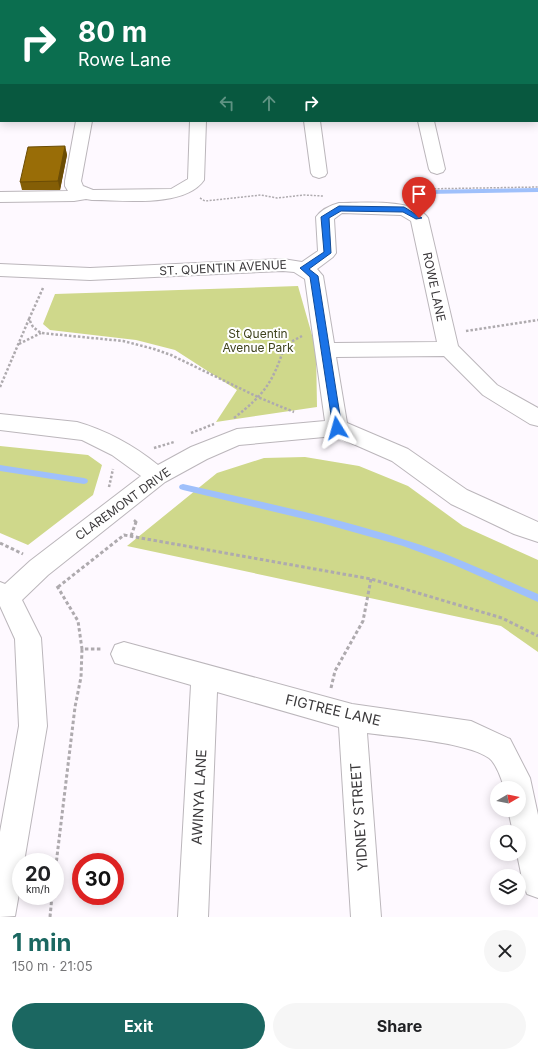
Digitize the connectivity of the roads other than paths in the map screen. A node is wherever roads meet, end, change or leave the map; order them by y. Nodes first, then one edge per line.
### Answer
1 (84, 122) edge
2 (198, 122) edge
3 (312, 122) edge
4 (426, 122) edge
5 (437, 169) dead end
6 (319, 173) dead end
7 (84, 194) junction
8 (0, 197) edge
9 (304, 268) junction
10 (0, 270) edge
11 (446, 341) junction
12 (325, 342) junction
13 (538, 418) edge
14 (0, 422) edge
15 (337, 428) junction
16 (157, 476) junction
17 (538, 532) edge
18 (4, 595) edge
19 (124, 654) road end
20 (204, 677) junction
21 (339, 714) junction
22 (517, 781) edge
23 (524, 817) edge
24 (538, 883) edge
25 (0, 916) edge
26 (193, 917) edge
27 (366, 917) edge

1 - 7 street
2 - 7 street
3 - 6 street
4 - 5 street
7 - 8 street
9 - 10 street, ST. QUENTIN AVENUE
9 - 11 street, ROWE LANE
9 - 12 street, ST. QUENTIN AVENUE
11 - 12 street
11 - 13 street
12 - 15 street, ST. QUENTIN AVENUE
14 - 16 street
15 - 16 street, CLAREMONT DRIVE
15 - 17 street, CLAREMONT DRIVE
16 - 18 street, CLAREMONT DRIVE
18 - 25 street
19 - 20 street, FIGTREE LANE
20 - 21 street, FIGTREE LANE
20 - 26 street, AWINYA LANE
21 - 22 street, FIGTREE LANE
21 - 27 street, YIDNEY STREET
23 - 24 street

